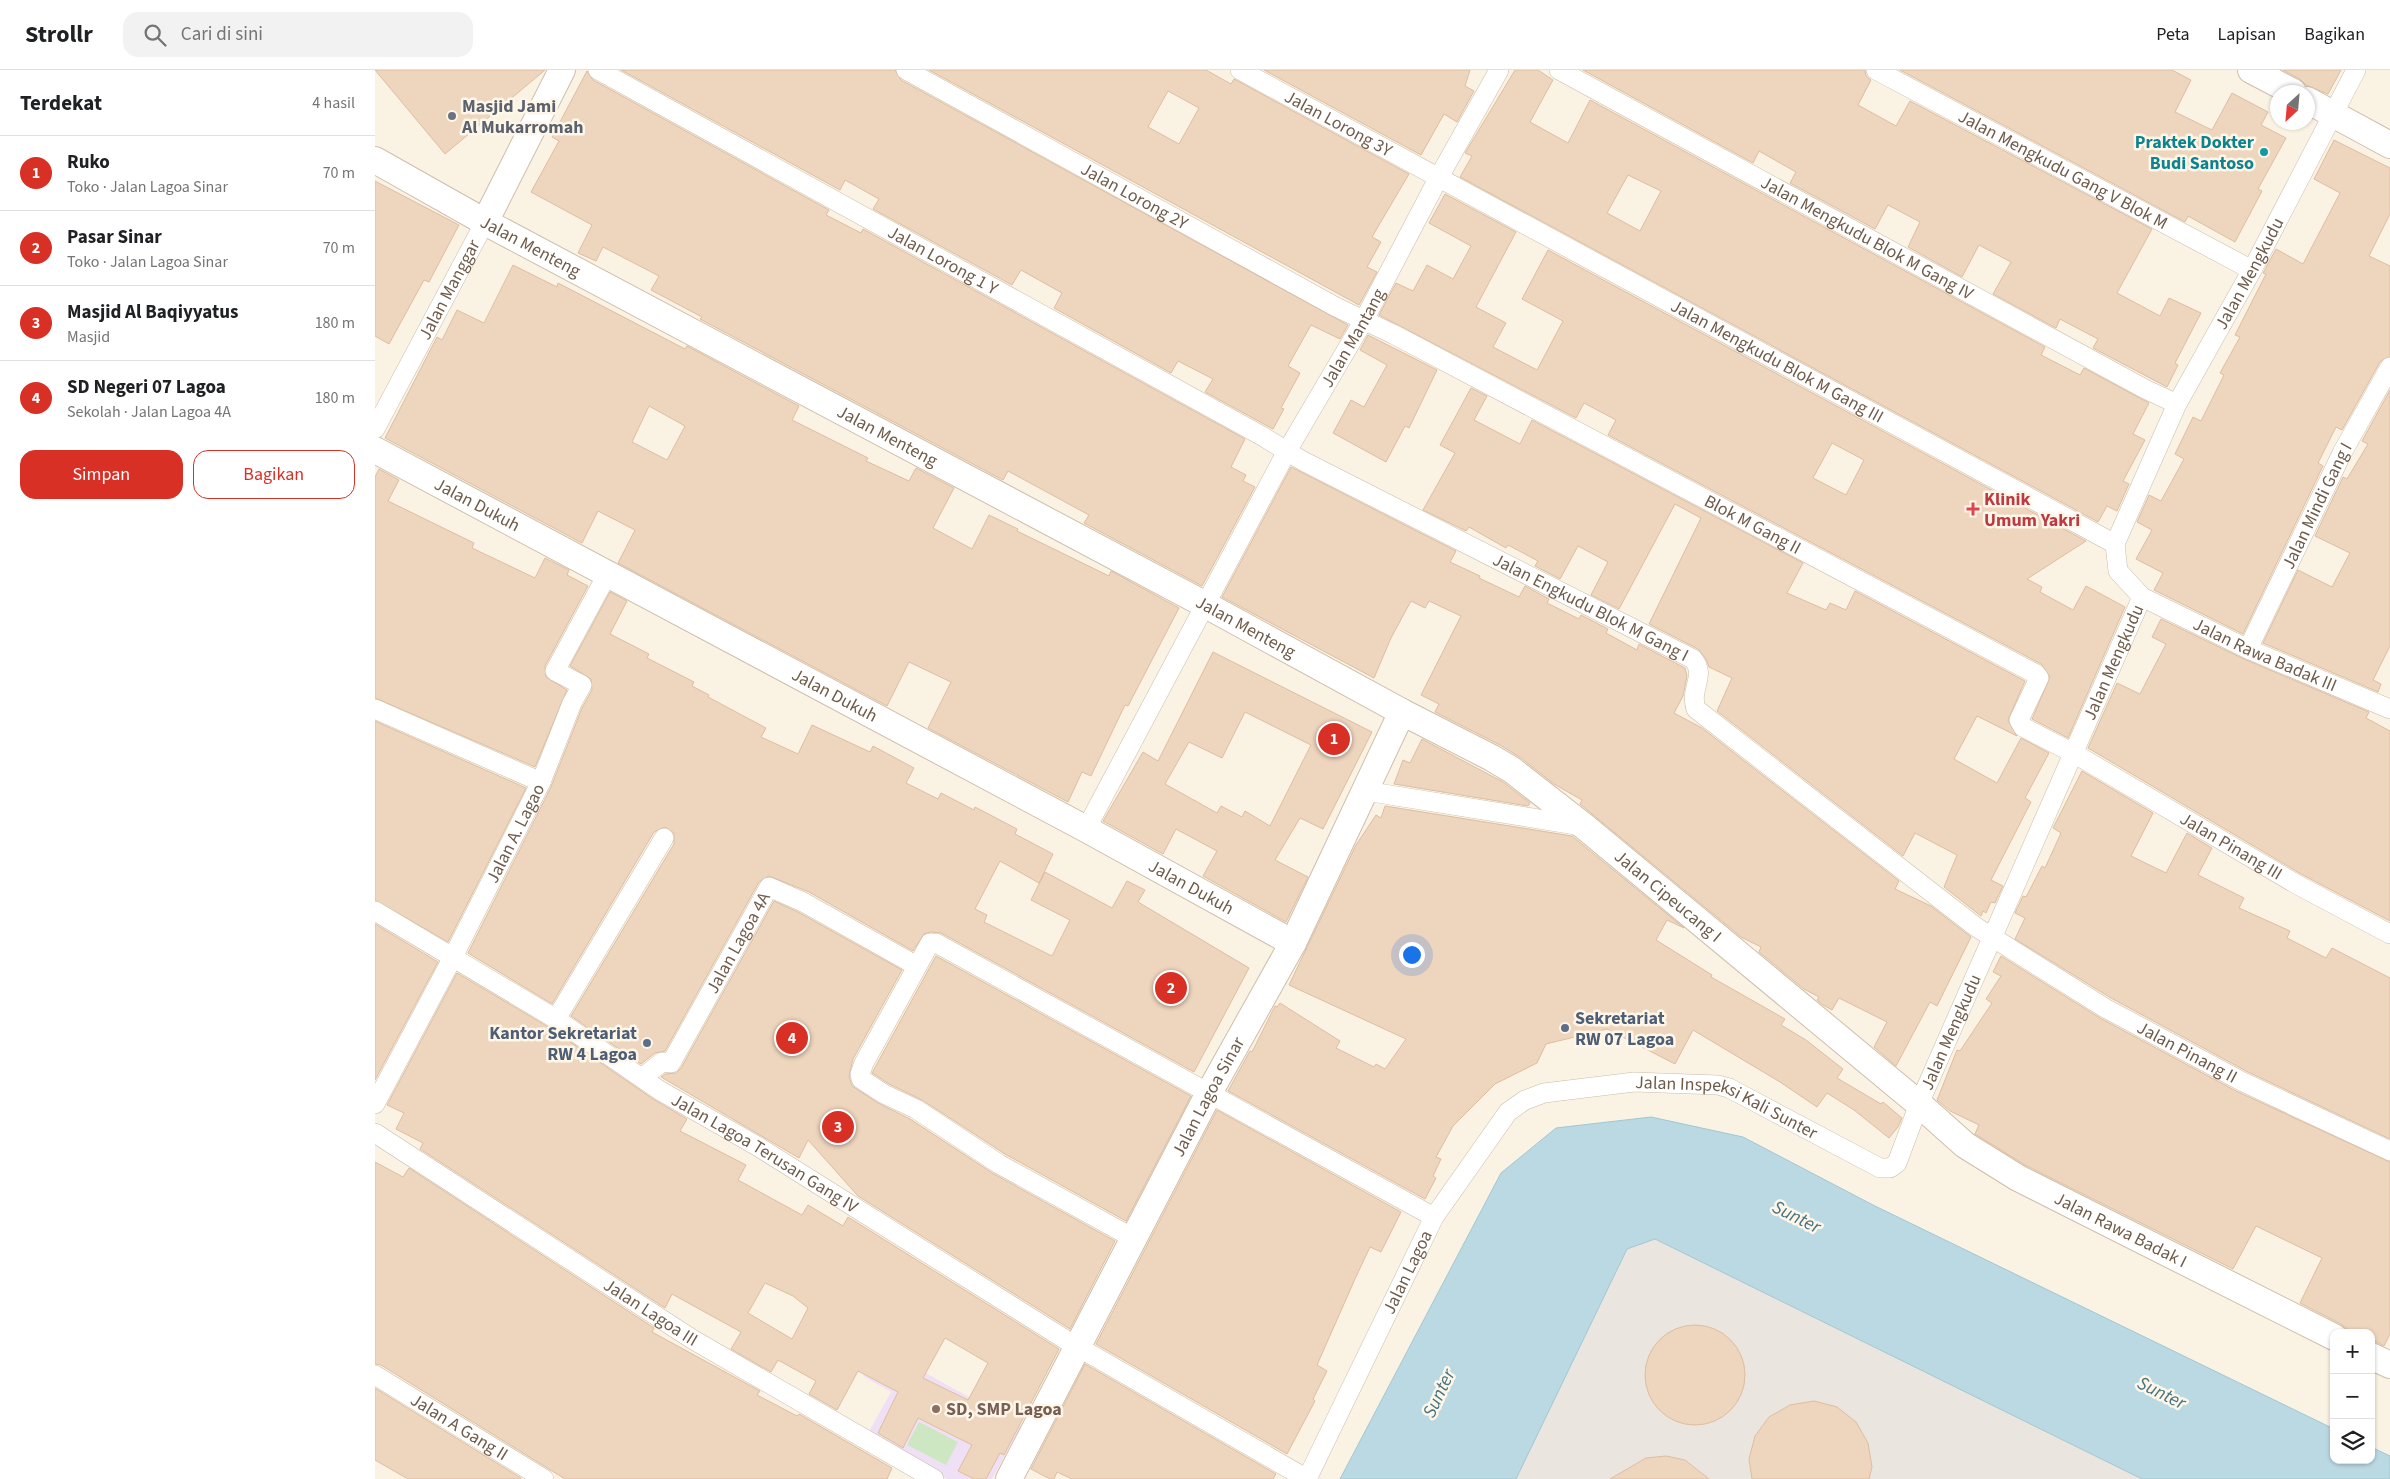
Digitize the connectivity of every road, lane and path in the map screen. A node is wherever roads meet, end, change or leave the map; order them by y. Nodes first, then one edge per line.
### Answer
1 (562, 70) edge
2 (598, 70) edge
3 (907, 70) edge
4 (1240, 70) edge
5 (1499, 70) edge
6 (1559, 70) edge
7 (1876, 70) edge
8 (2251, 70) edge
9 (2356, 70) edge
10 (2280, 85) edge
11 (2315, 104) edge
12 (2334, 114) junction
13 (2390, 145) edge
14 (375, 160) edge
15 (1439, 176) junction
16 (485, 222) junction
17 (2251, 270) junction
18 (1364, 320) junction
19 (2390, 366) edge
20 (2177, 404) junction
21 (375, 429) edge
22 (375, 450) edge
23 (1287, 451) junction
24 (2115, 544) junction
25 (607, 573) junction
26 (2142, 597) junction
27 (1204, 604) junction
28 (2248, 649) junction
29 (2388, 703) edge
30 (375, 709) edge
31 (1402, 712) junction
32 (2075, 754) junction
33 (541, 782) junction
34 (1365, 791) junction
35 (1585, 827) junction
36 (1086, 829) junction
37 (664, 838) dead end
38 (375, 911) edge
39 (2390, 934) edge
40 (1993, 936) junction
41 (1293, 943) junction
42 (453, 957) junction
43 (917, 966) junction
44 (556, 1019) junction
45 (643, 1077) junction
46 (1209, 1093) junction
47 (1544, 1094) joint
48 (375, 1104) edge
49 (1919, 1104) junction
50 (375, 1132) edge
51 (2390, 1151) edge
52 (1897, 1162) joint
53 (1434, 1217) junction
54 (1133, 1238) junction
55 (2330, 1335) edge
56 (1077, 1346) junction
57 (2375, 1358) edge
58 (2390, 1365) edge
59 (375, 1375) edge
60 (544, 1479) edge
61 (934, 1479) edge
62 (1009, 1479) edge
63 (1307, 1479) edge

1 - 16 street, Jalan Manggar
2 - 23 street, Jalan Lorong 1 Y
3 - 18 street, Jalan Lorong 2Y
4 - 15 street, Jalan Lorong 3Y
5 - 15 street, Jalan Mantang
6 - 20 street, Jalan Mengkudu Blok M Gang IV
7 - 17 street, Jalan Mengkudu Gang V Blok M
8 - 10 street
9 - 12 street, Jalan Mengkudu
11 - 12 street
12 - 13 street
12 - 17 street, Jalan Mengkudu
14 - 16 street, Jalan Menteng
15 - 18 street, Jalan Mantang
15 - 24 street, Jalan Mengkudu Blok M Gang III
16 - 21 street, Jalan Manggar
16 - 27 street, Jalan Menteng
17 - 20 street, Jalan Mengkudu
18 - 23 street, Jalan Mantang
18 - 32 street, Blok M Gang II
19 - 28 street, Jalan Mindi Gang I
20 - 24 street, Jalan Mengkudu
22 - 25 street, Jalan Dukuh
23 - 27 street, Jalan Mantang
23 - 40 street, Jalan Engkudu Blok M Gang I
24 - 26 street, Jalan Mengkudu
25 - 33 street, Jalan A. Lagao
25 - 36 street, Jalan Dukuh
26 - 28 street, Jalan Rawa Badak III
26 - 32 street, Jalan Mengkudu
27 - 31 street, Jalan Menteng
27 - 36 street, Jalan Mantang
28 - 29 street, Jalan Rawa Badak III
30 - 33 street
31 - 34 street, Jalan Lagoa Sinar
31 - 35 street, Jalan Cipeucang I
32 - 39 street, Jalan Pinang III
32 - 40 street, Jalan Mengkudu
33 - 42 street, Jalan A. Lagao
34 - 35 street
34 - 41 street, Jalan Lagoa Sinar
35 - 49 street, Jalan Cipeucang I
36 - 41 street, Jalan Dukuh
37 - 44 street
38 - 42 street, Jalan Lagoa Terusan Gang IV
40 - 49 street, Jalan Mengkudu
40 - 51 street, Jalan Pinang II
41 - 46 street, Jalan Lagoa Sinar
42 - 44 street, Jalan Lagoa Terusan Gang IV
42 - 48 street, Jalan A. Lagao
43 - 45 street, Jalan Lagoa 4A
43 - 46 street
43 - 54 street
44 - 45 street, Jalan Lagoa Terusan Gang IV
45 - 56 street, Jalan Lagoa Terusan Gang IV
46 - 53 street
46 - 54 street, Jalan Lagoa Sinar
47 - 52 street, Jalan Inspeksi Kali Sunter
47 - 53 street, Jalan Lagoa
49 - 52 street, Jalan Mengkudu
49 - 55 street, Jalan Rawa Badak I
50 - 61 street, Jalan Lagoa III
53 - 63 street, Jalan Lagoa
54 - 56 street, Jalan Lagoa Sinar
56 - 62 street, Jalan Lagoa Sinar
56 - 63 street, Jalan Lagoa Terusan Gang IV
57 - 58 street
59 - 60 street, Jalan A Gang II

